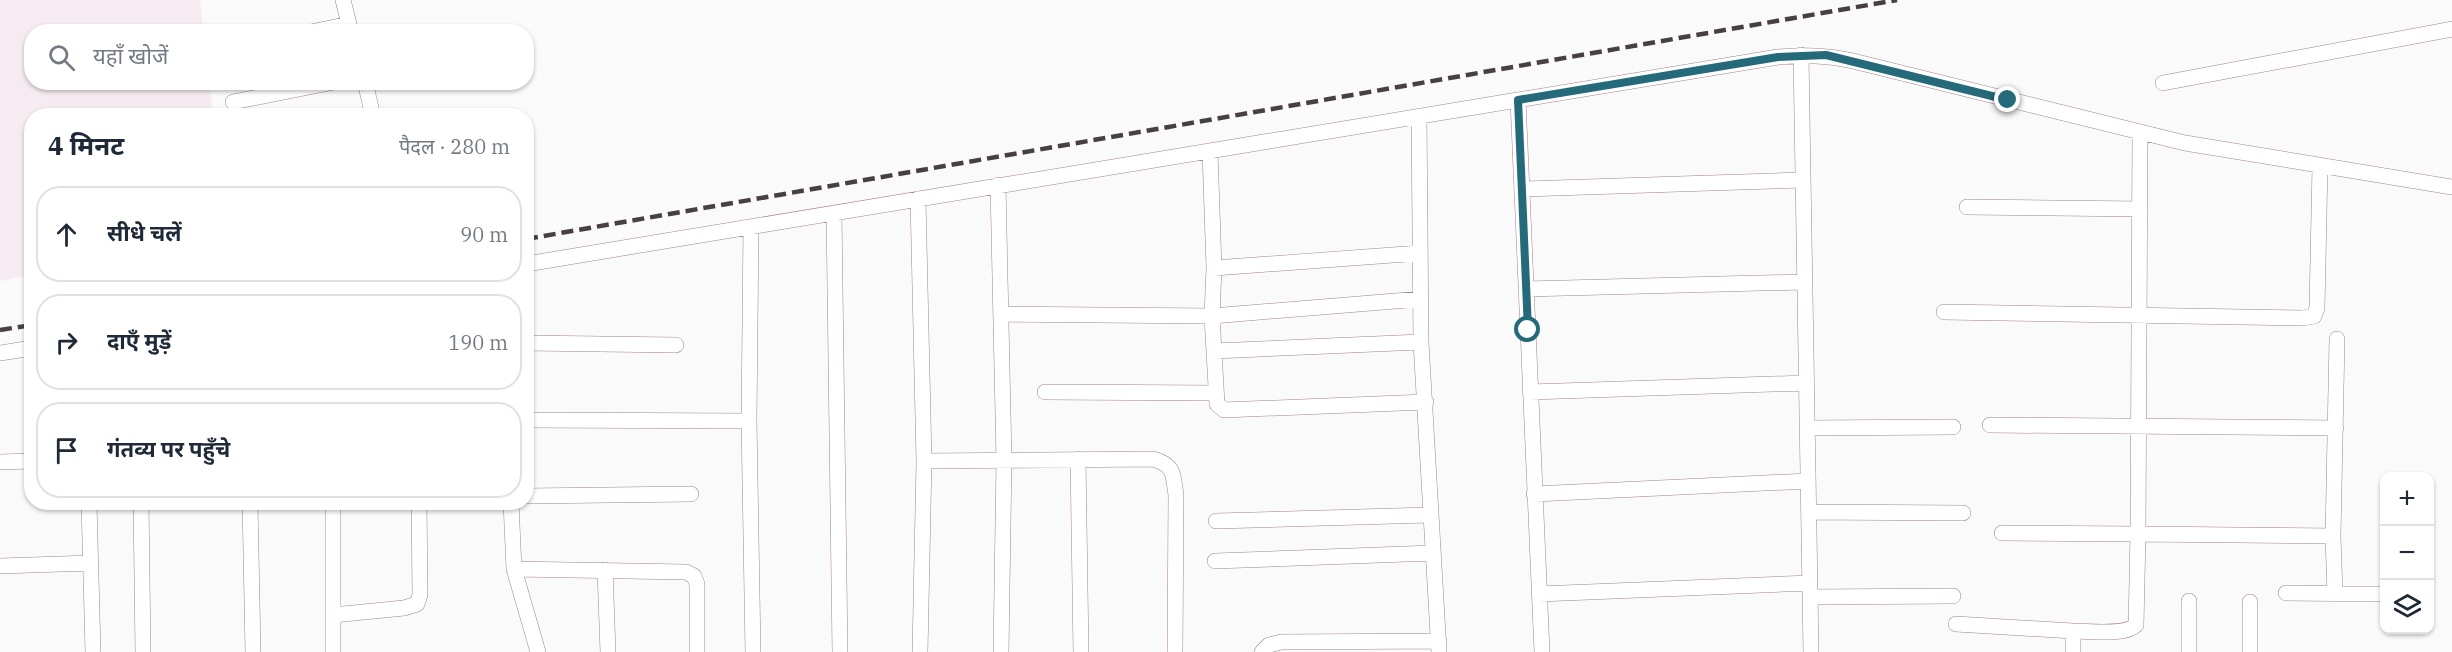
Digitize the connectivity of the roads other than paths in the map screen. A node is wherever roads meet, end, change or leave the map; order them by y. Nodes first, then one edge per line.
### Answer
1 (343, 0) edge
2 (349, 24) edge
3 (2452, 29) edge
4 (1801, 56) junction
5 (2163, 83) dead end
6 (293, 90) edge
7 (367, 90) edge
8 (1518, 100) junction
9 (232, 102) dead end
10 (372, 108) edge
11 (1419, 117) junction
12 (2140, 133) junction
13 (1210, 151) junction
14 (2320, 166) junction
15 (1802, 180) junction
16 (998, 186) junction
17 (2452, 188) edge
18 (1522, 189) junction
19 (918, 199) junction
20 (1967, 207) dead end
21 (2140, 209) junction
22 (834, 214) junction
23 (751, 227) junction
24 (1420, 253) junction
25 (534, 263) edge
26 (1214, 268) junction
27 (1804, 282) junction
28 (1526, 289) junction
29 (1420, 299) junction
30 (1944, 312) dead end
31 (1001, 314) junction
32 (2140, 315) junction
33 (1212, 316) junction
34 (2337, 339) dead end
35 (1421, 342) junction
36 (534, 343) edge
37 (676, 345) dead end
38 (24, 349) edge
39 (1214, 351) junction
40 (0, 353) edge
41 (1806, 383) junction
42 (1045, 392) dead end
43 (1530, 392) junction
44 (1215, 393) junction
45 (1426, 402) junction
46 (534, 420) edge
47 (749, 421) junction
48 (1990, 425) dead end
49 (2137, 426) junction
50 (1953, 427) dead end
51 (1807, 428) junction
52 (2336, 429) junction
53 (1078, 459) junction
54 (1004, 460) junction
55 (24, 461) edge
56 (924, 461) junction
57 (0, 462) edge
58 (1808, 481) junction
59 (691, 494) dead end
60 (1534, 494) junction
61 (534, 496) edge
62 (89, 510) edge
63 (141, 510) edge
64 (250, 510) edge
65 (333, 510) edge
66 (419, 510) edge
67 (511, 510) edge
68 (1809, 512) junction
69 (1963, 513) dead end
70 (1431, 515) junction
71 (1216, 521) dead end
72 (2002, 533) dead end
73 (2138, 534) junction
74 (2333, 536) junction
75 (1433, 553) junction
76 (1215, 561) dead end
77 (91, 563) junction
78 (0, 566) edge
79 (514, 569) junction
80 (604, 570) junction
81 (1810, 590) junction
82 (2286, 593) dead end
83 (1539, 594) junction
84 (2336, 594) junction
85 (2380, 594) edge
86 (1953, 596) dead end
87 (2189, 601) dead end
88 (2250, 602) dead end
89 (333, 615) junction
90 (1956, 624) dead end
91 (2073, 631) junction
92 (1347, 647) edge
93 (1439, 647) edge
94 (93, 652) edge
95 (143, 652) edge
96 (253, 652) edge
97 (333, 652) edge
98 (538, 652) edge
99 (608, 652) edge
100 (697, 652) edge
101 (753, 652) edge
102 (840, 652) edge
103 (920, 652) edge
104 (1001, 652) edge
105 (1081, 652) edge
106 (1174, 652) edge
107 (1262, 652) edge
108 (1542, 652) edge
109 (1811, 652) edge
110 (2073, 652) edge
111 (2189, 652) edge
112 (2250, 652) edge

1 - 2 street
3 - 5 street
4 - 8 street
4 - 12 street
4 - 15 street
6 - 9 street
7 - 10 street
8 - 11 street
8 - 18 street
11 - 13 street
11 - 24 street
12 - 14 street
12 - 21 street
13 - 16 street
13 - 26 street
14 - 17 street
14 - 32 street
15 - 18 street
15 - 27 street
16 - 19 street
16 - 31 street
18 - 28 street
19 - 22 street
19 - 56 street
20 - 21 street
21 - 32 street
22 - 23 street
22 - 102 street
23 - 25 street
23 - 47 street
24 - 26 street
24 - 29 street
26 - 33 street
27 - 28 street
27 - 41 street
28 - 43 street
29 - 33 street
29 - 35 street
30 - 32 street
31 - 33 street
31 - 54 street
32 - 49 street
33 - 39 street
34 - 52 street
35 - 39 street
35 - 45 street
36 - 37 street
38 - 40 street
39 - 44 street
41 - 43 street
41 - 51 street
42 - 44 street
43 - 60 street
44 - 45 street
45 - 70 street
46 - 47 street
47 - 101 street
48 - 49 street
49 - 52 street
49 - 73 street
50 - 51 street
51 - 58 street
52 - 74 street
53 - 54 street
53 - 105 street
53 - 106 street
54 - 56 street
54 - 104 street
55 - 57 street
56 - 103 street
58 - 60 street
58 - 68 street
59 - 61 street
60 - 83 street
62 - 77 street
63 - 95 street
64 - 96 street
65 - 89 street
66 - 89 street
67 - 79 street
68 - 69 street
68 - 81 street
70 - 71 street
70 - 75 street
72 - 73 street
73 - 74 street
73 - 91 street
74 - 84 street
75 - 76 street
75 - 93 street
77 - 78 street
77 - 94 street
79 - 80 street
79 - 98 street
80 - 99 street
80 - 100 street
81 - 83 street
81 - 86 street
81 - 109 street
82 - 84 street
83 - 108 street
84 - 85 street
87 - 111 street
88 - 112 street
89 - 97 street
90 - 91 street
91 - 110 street
92 - 93 street
92 - 107 street

